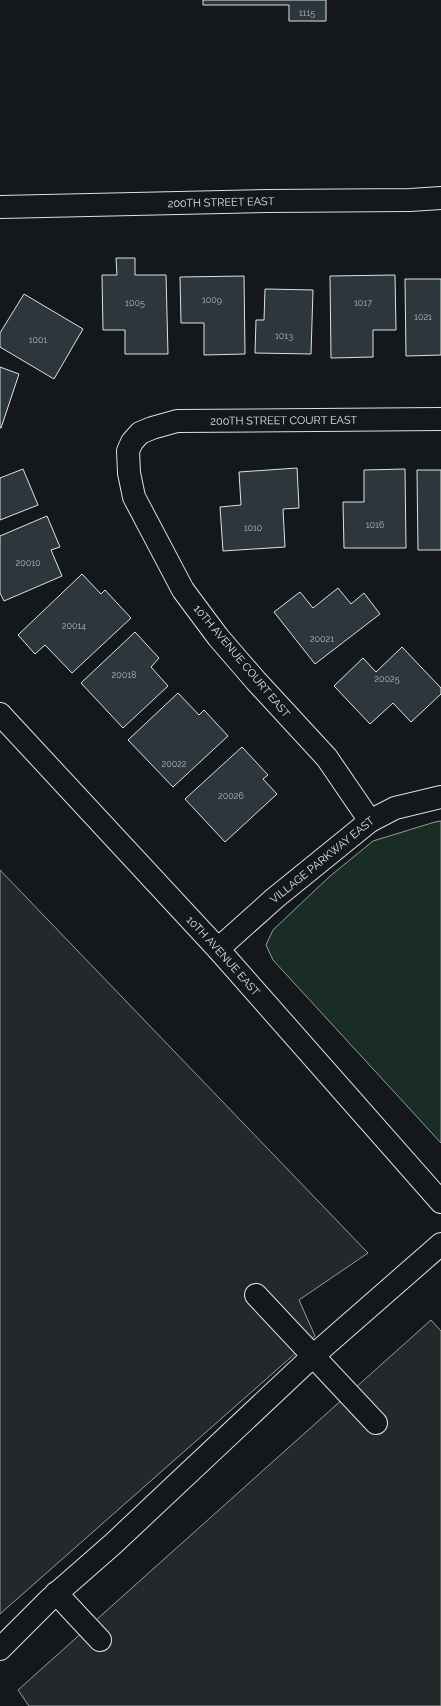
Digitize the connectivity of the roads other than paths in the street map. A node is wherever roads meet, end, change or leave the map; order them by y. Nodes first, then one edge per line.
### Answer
1 (441, 198) edge
2 (0, 207) edge
3 (441, 419) edge
4 (132, 442) joint
5 (0, 714) edge
6 (441, 797) edge
7 (370, 821) junction
8 (218, 949) junction
9 (441, 1202) edge
10 (441, 1244) edge
11 (256, 1295) dead end
12 (313, 1356) junction
13 (376, 1423) dead end
14 (56, 1593) junction
15 (100, 1640) dead end
16 (0, 1649) edge

1 - 2 street, 200TH STREET EAST
3 - 4 street, 200TH STREET COURT EAST
4 - 7 street, 10TH AVENUE COURT EAST
5 - 8 street, 10TH AVENUE EAST
6 - 7 street, VILLAGE PARKWAY EAST
7 - 8 street, VILLAGE PARKWAY EAST
8 - 9 street, 10TH AVENUE EAST
10 - 12 street
11 - 12 street
12 - 13 street
12 - 14 street
14 - 15 street
14 - 16 street

